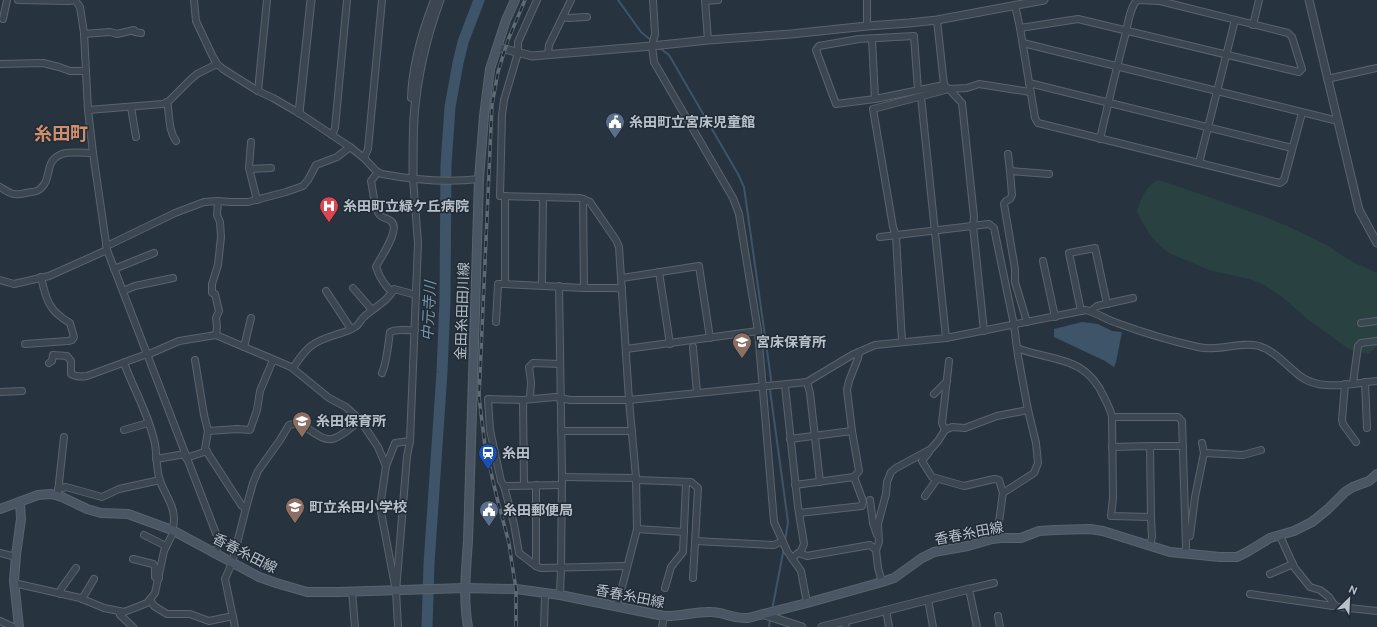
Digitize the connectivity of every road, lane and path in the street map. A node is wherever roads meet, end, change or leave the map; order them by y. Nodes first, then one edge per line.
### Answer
1 (7, 0) edge
2 (18, 0) edge
3 (75, 0) edge
4 (194, 0) edge
5 (267, 0) edge
6 (311, 0) edge
7 (347, 0) edge
8 (382, 0) edge
9 (434, 0) edge
10 (440, 0) edge
11 (515, 0) edge
12 (537, 0) edge
13 (571, 0) edge
14 (653, 0) edge
15 (705, 0) edge
16 (718, 0) edge
17 (867, 0) edge
18 (1044, 0) edge
19 (1259, 0) edge
20 (1309, 0) edge
21 (1015, 5) junction
22 (563, 16) junction
23 (587, 17) dead end
24 (3, 19) dead end
25 (937, 20) junction
26 (1235, 20) junction
27 (1253, 24) junction
28 (867, 26) junction
29 (1020, 28) junction
30 (1127, 30) junction
31 (141, 33) dead end
32 (84, 34) junction
33 (872, 39) junction
34 (708, 40) junction
35 (1023, 44) junction
36 (652, 46) junction
37 (497, 47) junction
38 (518, 53) junction
39 (548, 54) junction
40 (1226, 55) junction
41 (0, 64) edge
42 (217, 64) junction
43 (1117, 67) junction
44 (1377, 68) edge
45 (86, 71) junction
46 (1327, 79) junction
47 (1029, 83) junction
48 (947, 87) junction
49 (918, 90) junction
50 (258, 91) junction
51 (1217, 91) junction
52 (1030, 92) junction
53 (921, 97) junction
54 (416, 99) junction
55 (875, 99) junction
56 (167, 102) junction
57 (1108, 103) junction
58 (131, 107) junction
59 (88, 110) junction
60 (299, 113) junction
61 (1302, 113) junction
62 (1338, 121) junction
63 (1208, 127) junction
64 (332, 135) junction
65 (136, 137) dead end
66 (1100, 139) junction
67 (176, 141) dead end
68 (252, 142) dead end
69 (350, 147) junction
70 (1292, 148) junction
71 (93, 153) junction
72 (1008, 154) dead end
73 (364, 158) junction
74 (1199, 163) junction
75 (270, 168) dead end
76 (250, 169) junction
77 (1010, 171) junction
78 (378, 172) junction
79 (1049, 174) dead end
80 (416, 179) junction
81 (479, 179) junction
82 (0, 187) edge
83 (506, 196) junction
84 (543, 198) junction
85 (583, 199) junction
86 (257, 200) junction
87 (218, 201) junction
88 (972, 226) junction
89 (935, 231) junction
90 (896, 236) junction
91 (880, 237) dead end
92 (1377, 243) edge
93 (107, 248) junction
94 (154, 253) dead end
95 (1043, 261) dead end
96 (114, 269) junction
97 (659, 272) junction
98 (41, 277) junction
99 (173, 278) dead end
100 (622, 278) junction
101 (1, 281) edge
102 (505, 284) junction
103 (542, 285) junction
104 (559, 286) junction
105 (353, 288) dead end
106 (584, 288) junction
107 (622, 289) junction
108 (326, 290) dead end
109 (123, 291) junction
110 (392, 292) junction
111 (416, 295) junction
112 (1133, 298) dead end
113 (1107, 304) junction
114 (372, 310) junction
115 (1081, 311) junction
116 (1091, 311) junction
117 (1055, 317) junction
118 (251, 318) dead end
119 (1377, 321) edge
120 (496, 322) dead end
121 (1027, 322) junction
122 (1360, 323) dead end
123 (1014, 325) junction
124 (351, 330) junction
125 (415, 330) junction
126 (758, 331) junction
127 (984, 331) junction
128 (216, 335) junction
129 (710, 338) junction
130 (946, 338) junction
131 (1377, 341) edge
132 (902, 342) junction
133 (25, 344) dead end
134 (670, 344) junction
135 (244, 347) junction
136 (693, 347) dead end
137 (1017, 348) junction
138 (626, 350) junction
139 (859, 352) junction
140 (147, 354) junction
141 (195, 360) dead end
142 (273, 360) junction
143 (949, 361) dead end
144 (49, 363) dead end
145 (124, 363) junction
146 (560, 364) junction
147 (293, 368) junction
148 (382, 373) dead end
149 (947, 381) junction
150 (1377, 381) edge
151 (807, 382) junction
152 (1365, 382) junction
153 (1353, 383) junction
154 (1345, 384) junction
155 (784, 386) junction
156 (763, 387) junction
157 (22, 390) dead end
158 (0, 392) edge
159 (697, 393) junction
160 (934, 394) dead end
161 (530, 399) junction
162 (560, 399) junction
163 (523, 400) junction
164 (629, 400) junction
165 (1028, 410) junction
166 (1112, 417) junction
167 (360, 420) junction
168 (148, 423) junction
169 (1366, 428) dead end
170 (124, 430) dead end
171 (945, 430) junction
172 (208, 431) junction
173 (561, 431) junction
174 (632, 431) junction
175 (852, 431) junction
176 (814, 436) junction
177 (64, 437) dead end
178 (790, 439) junction
179 (410, 441) junction
180 (1356, 442) dead end
181 (1202, 443) dead end
182 (1150, 446) junction
183 (1183, 446) junction
184 (1112, 447) junction
185 (931, 449) junction
186 (1261, 450) dead end
187 (207, 451) junction
188 (1204, 452) junction
189 (186, 456) junction
190 (156, 459) junction
191 (386, 466) junction
192 (1377, 474) edge
193 (562, 477) junction
194 (854, 477) junction
195 (937, 478) junction
196 (636, 479) junction
197 (160, 480) junction
198 (686, 482) junction
199 (820, 482) junction
200 (796, 484) junction
201 (524, 485) junction
202 (536, 485) junction
203 (561, 485) junction
204 (504, 486) junction
205 (58, 493) junction
206 (1003, 494) junction
207 (925, 496) dead end
208 (870, 500) dead end
209 (20, 502) junction
210 (246, 508) junction
211 (0, 509) edge
212 (799, 513) junction
213 (1151, 517) junction
214 (637, 529) junction
215 (173, 530) junction
216 (684, 532) junction
217 (144, 535) dead end
218 (1280, 536) junction
219 (1186, 537) junction
220 (992, 539) junction
221 (695, 541) junction
222 (782, 541) junction
223 (879, 542) junction
224 (166, 546) junction
225 (1150, 546) junction
226 (876, 550) junction
227 (0, 553) edge
228 (216, 553) junction
229 (799, 553) junction
230 (1185, 554) junction
231 (16, 557) junction
232 (792, 558) junction
233 (133, 560) dead end
234 (232, 563) junction
235 (1293, 564) junction
236 (536, 566) junction
237 (627, 566) junction
238 (76, 568) dead end
239 (561, 568) junction
240 (1270, 574) dead end
241 (159, 578) junction
242 (693, 578) dead end
243 (94, 579) dead end
244 (882, 582) junction
245 (14, 583) junction
246 (994, 583) dead end
247 (461, 588) junction
248 (665, 588) dead end
249 (969, 589) junction
250 (400, 590) junction
251 (352, 591) junction
252 (60, 594) junction
253 (545, 594) junction
254 (1250, 594) dead end
255 (560, 595) junction
256 (82, 599) junction
257 (928, 599) junction
258 (150, 600) junction
259 (807, 603) junction
260 (616, 606) junction
261 (1337, 607) junction
262 (886, 610) junction
263 (1377, 610) edge
264 (119, 611) junction
265 (762, 614) junction
266 (233, 616) junction
267 (664, 616) junction
268 (998, 616) dead end
269 (0, 621) edge
270 (845, 624) edge
271 (13, 627) edge
272 (19, 627) edge
273 (133, 627) edge
274 (235, 627) edge
275 (355, 627) edge
276 (398, 627) edge
277 (468, 627) edge
278 (544, 627) edge
279 (662, 627) edge
280 (802, 627) edge
281 (822, 627) edge
282 (889, 627) edge
283 (933, 627) edge
284 (977, 627) edge
285 (1000, 627) edge

1 - 24 street
2 - 3 street
3 - 32 street
4 - 42 street
5 - 50 street
6 - 60 street
7 - 64 street
8 - 73 street
9 - 54 street
10 - 54 street
11 - 37 main road, 金田糸田田川線
12 - 38 street
13 - 22 street
14 - 36 street
15 - 16 street
15 - 34 street
17 - 28 street
18 - 21 street
19 - 27 street
20 - 46 street
21 - 25 street
21 - 29 street
22 - 23 street
22 - 39 street
25 - 28 street
25 - 48 street
26 - 27 street
26 - 30 street
26 - 40 street
27 - 40 street
28 - 34 street
29 - 30 street
29 - 35 street
30 - 40 street
30 - 43 street
31 - 32 street
32 - 45 street
33 - 49 street
33 - 55 street
33 - 55 street
34 - 36 street
35 - 43 street
35 - 47 street
36 - 39 street
36 - 126 street
37 - 38 street
37 - 81 main road, 金田糸田田川線
38 - 39 street
38 - 83 street
40 - 51 street
41 - 45 street
42 - 50 street
42 - 56 street
43 - 51 street
43 - 57 street
44 - 46 street
45 - 59 street
46 - 62 street
47 - 52 street
47 - 57 street
48 - 49 street
48 - 52 street
48 - 53 street
48 - 88 street
49 - 55 street
50 - 60 street
51 - 61 street
51 - 63 street
52 - 66 street
53 - 89 street
53 - 90 street
54 - 80 street
56 - 58 street
56 - 67 street
57 - 63 street
57 - 66 street
58 - 59 street
58 - 65 street
59 - 71 street
60 - 64 street
61 - 62 street
61 - 70 street
62 - 92 street
63 - 70 street
63 - 74 street
64 - 69 street
66 - 74 street
68 - 76 street
69 - 73 street
69 - 86 street
70 - 74 street
71 - 82 street
71 - 93 street
72 - 77 street
73 - 78 street
75 - 76 street
76 - 86 street
77 - 79 street
77 - 121 street
78 - 80 street
78 - 110 street
80 - 81 street
80 - 111 street
81 - 247 main road, 金田糸田田川線
83 - 84 street
83 - 102 street
84 - 85 street
84 - 103 street
85 - 100 street
85 - 106 street
86 - 87 street
87 - 93 street
87 - 128 street
88 - 89 street
88 - 123 street
88 - 127 street
89 - 90 street
89 - 130 street
90 - 91 street
90 - 132 street
93 - 96 street
93 - 98 street
94 - 96 street
95 - 117 street
96 - 109 street
97 - 100 street
97 - 129 street
97 - 134 street
98 - 101 street
98 - 133 street
99 - 109 street
100 - 107 street
102 - 103 street
102 - 120 street
103 - 104 street
104 - 106 street
104 - 146 street
105 - 114 street
106 - 107 street
107 - 138 street
108 - 124 street
109 - 140 street
110 - 111 street
110 - 114 street
111 - 125 street
112 - 113 street
113 - 115 street
113 - 116 street
114 - 124 street
115 - 116 street
115 - 117 street
116 - 154 street
117 - 121 street
118 - 135 street
119 - 122 street
121 - 123 street
123 - 127 street
123 - 137 street
124 - 147 street
125 - 148 street
125 - 179 street
126 - 129 street
126 - 156 street
127 - 130 street
128 - 135 street
128 - 140 street
129 - 134 street
130 - 132 street
131 - 153 street
132 - 139 street
134 - 138 street
135 - 142 street
136 - 159 street
137 - 165 street
137 - 166 street
138 - 164 street
139 - 151 street
139 - 175 street
140 - 145 street
140 - 189 street
141 - 172 street
142 - 147 street
142 - 172 street
143 - 149 street
144 - 145 street
145 - 168 street
146 - 161 street
146 - 162 street
147 - 167 street
149 - 160 street
149 - 171 street
150 - 152 street
151 - 155 street
151 - 176 street
152 - 153 street
152 - 169 street
153 - 154 street
154 - 180 street
155 - 156 street
155 - 178 street
156 - 159 street
156 - 222 street
157 - 158 street
159 - 164 street
161 - 162 street
161 - 163 street
162 - 164 street
162 - 173 street
163 - 201 street
163 - 204 street
164 - 174 street
165 - 171 street
165 - 206 street
166 - 183 street
166 - 184 street
167 - 191 street
167 - 210 street
168 - 170 street
168 - 190 street
171 - 185 street
172 - 187 street
173 - 174 street
173 - 193 street
174 - 196 street
175 - 176 street
175 - 194 street
176 - 178 street
176 - 199 street
177 - 205 street
178 - 200 street
179 - 191 street
179 - 250 street
181 - 188 street
182 - 183 street
182 - 184 street
182 - 213 street
183 - 219 street
184 - 213 street
185 - 195 street
185 - 223 street
186 - 188 street
187 - 189 street
187 - 210 street
188 - 219 street
189 - 190 street
189 - 228 street
190 - 197 street
191 - 250 street
192 - 218 main road, 香春糸田線
193 - 196 street
193 - 203 street
194 - 199 street
194 - 212 street
195 - 206 street
195 - 207 street
196 - 198 street
196 - 214 street
197 - 205 street
197 - 215 street
198 - 216 street
198 - 221 street
199 - 200 street
200 - 212 street
201 - 202 street
201 - 204 street
202 - 203 street
202 - 236 street
203 - 239 street
204 - 236 street
205 - 209 main road, 香春糸田線
205 - 215 main road, 香春糸田線
206 - 220 street
208 - 223 street
209 - 211 main road, 香春糸田線
209 - 231 main road
210 - 234 street
212 - 229 street
213 - 225 street
214 - 216 street
214 - 237 street
215 - 224 street
215 - 228 main road, 香春糸田線
216 - 248 street
217 - 224 street
218 - 230 main road, 香春糸田線
218 - 235 street
219 - 230 street
220 - 225 main road, 香春糸田線
220 - 244 main road, 香春糸田線
221 - 222 street
221 - 242 street
222 - 232 street
223 - 226 street
224 - 241 street
225 - 230 main road, 香春糸田線
226 - 229 street
226 - 244 street
227 - 231 street
228 - 234 main road, 香春糸田線
229 - 232 street
231 - 245 main road
232 - 259 street
233 - 241 street
234 - 251 main road, 香春糸田線
234 - 266 street
235 - 240 street
235 - 261 street
236 - 239 street
237 - 239 street
237 - 260 street
238 - 252 street
239 - 255 street
241 - 258 street
243 - 256 street
244 - 259 main road, 香春糸田線
245 - 252 street
245 - 272 main road
246 - 249 street
247 - 250 main road, 香春糸田線
247 - 253 main road, 香春糸田線
247 - 277 main road, 金田糸田田川線
249 - 257 street
249 - 284 street
250 - 251 main road, 香春糸田線
250 - 276 street
251 - 275 street
252 - 256 street
253 - 255 main road, 香春糸田線
253 - 278 street
254 - 261 street
255 - 260 main road, 香春糸田線
256 - 264 street
257 - 262 street
257 - 283 street
258 - 264 street
258 - 266 street
259 - 265 main road, 香春糸田線
260 - 267 main road, 香春糸田線
261 - 263 street
262 - 270 street
262 - 282 street
264 - 273 street
265 - 267 main road, 香春糸田線
265 - 280 street
266 - 274 street
267 - 279 street
268 - 285 street
269 - 271 street
270 - 281 street

